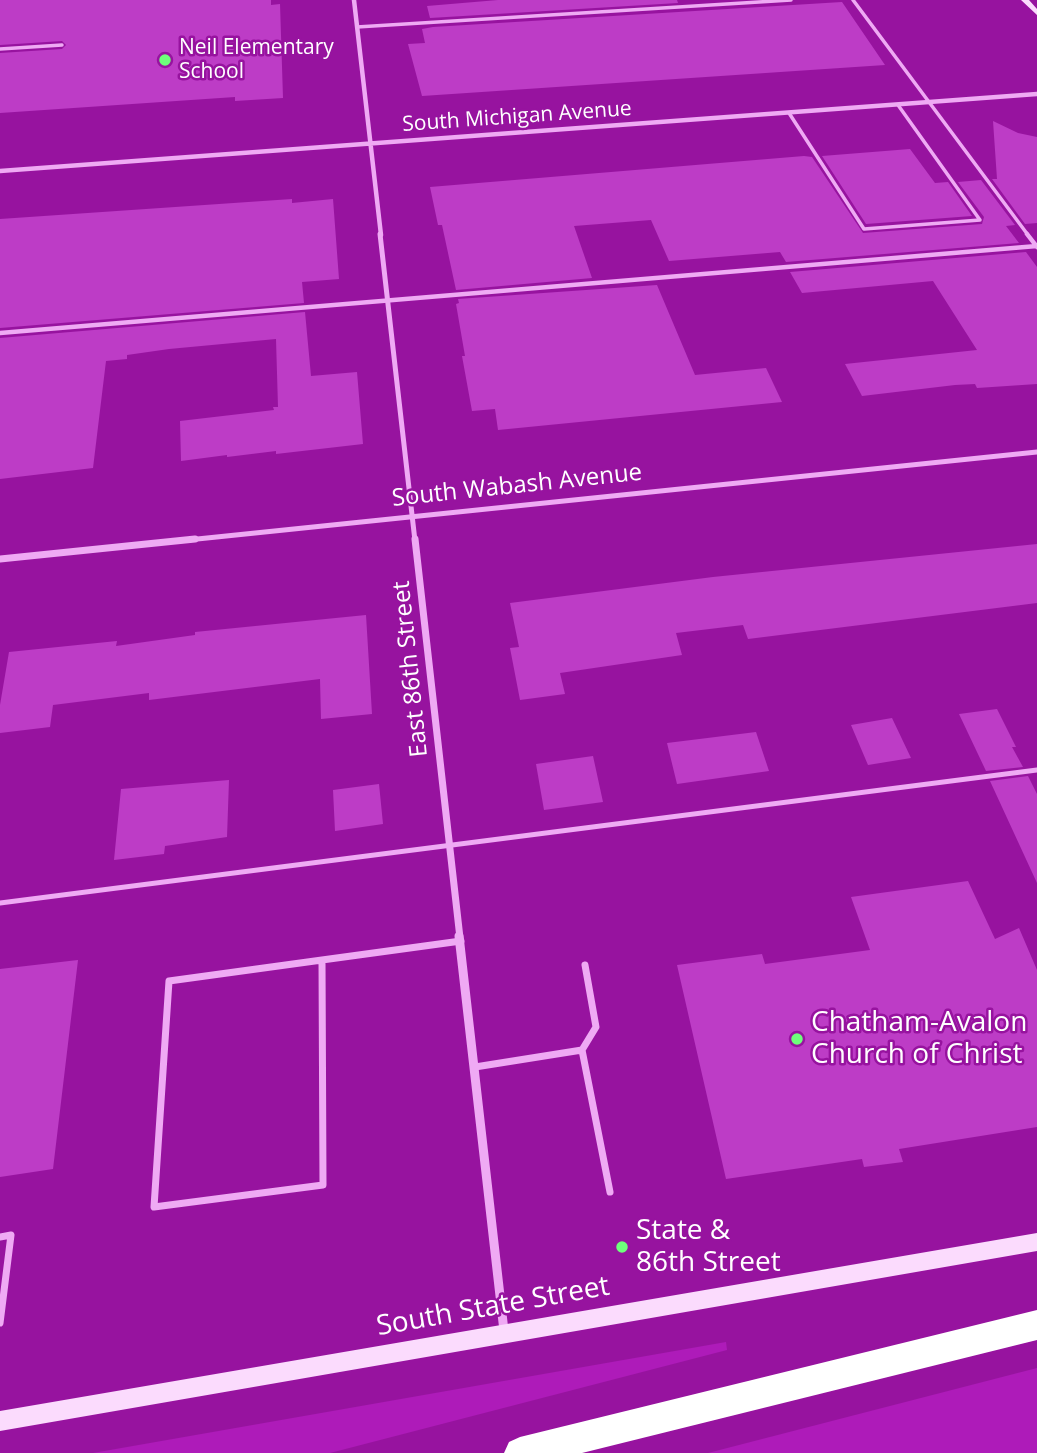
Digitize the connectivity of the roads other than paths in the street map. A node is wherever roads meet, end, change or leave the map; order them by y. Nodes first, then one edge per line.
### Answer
1 (354, 0) edge
2 (791, 0) edge
3 (853, 0) edge
4 (1025, 0) edge
5 (1037, 13) edge
6 (358, 27) junction
7 (62, 45) dead end
8 (0, 49) edge
9 (1037, 94) edge
10 (929, 102) junction
11 (898, 105) junction
12 (789, 113) junction
13 (370, 144) junction
14 (0, 171) edge
15 (1037, 247) edge
16 (388, 299) junction
17 (0, 333) edge
18 (1037, 452) edge
19 (413, 516) junction
20 (0, 559) edge
21 (1037, 770) edge
22 (450, 844) junction
23 (0, 903) edge
24 (461, 941) junction
25 (321, 960) junction
26 (584, 965) dead end
27 (582, 1050) junction
28 (475, 1067) junction
29 (610, 1192) dead end
30 (0, 1237) edge
31 (1037, 1242) edge
32 (0, 1323) edge
33 (1037, 1325) edge
34 (504, 1334) junction
35 (0, 1421) edge
36 (520, 1453) edge

1 - 6 street, East 86th Street
2 - 6 lane
3 - 10 lane
4 - 5 main road
6 - 13 street, East 86th Street
7 - 8 lane
9 - 10 street, South Michigan Avenue
10 - 11 street, South Michigan Avenue
10 - 15 lane
11 - 12 street, South Michigan Avenue
11 - 12 lane
12 - 13 street, South Michigan Avenue
13 - 14 street, South Michigan Avenue
13 - 16 street, East 86th Street
15 - 16 lane
16 - 17 lane
16 - 19 street, East 86th Street
18 - 19 street, South Wabash Avenue
19 - 20 street, South Wabash Avenue
19 - 22 street, East 86th Street
21 - 22 lane
22 - 23 lane
22 - 24 street, East 86th Street
24 - 25 lane
24 - 28 street, East 86th Street
25 - 25 lane
26 - 27 lane
27 - 28 lane
27 - 29 lane
28 - 34 street, East 86th Street
30 - 32 lane
31 - 34 main road, South State Street
33 - 36 highway
34 - 35 main road, South State Street

